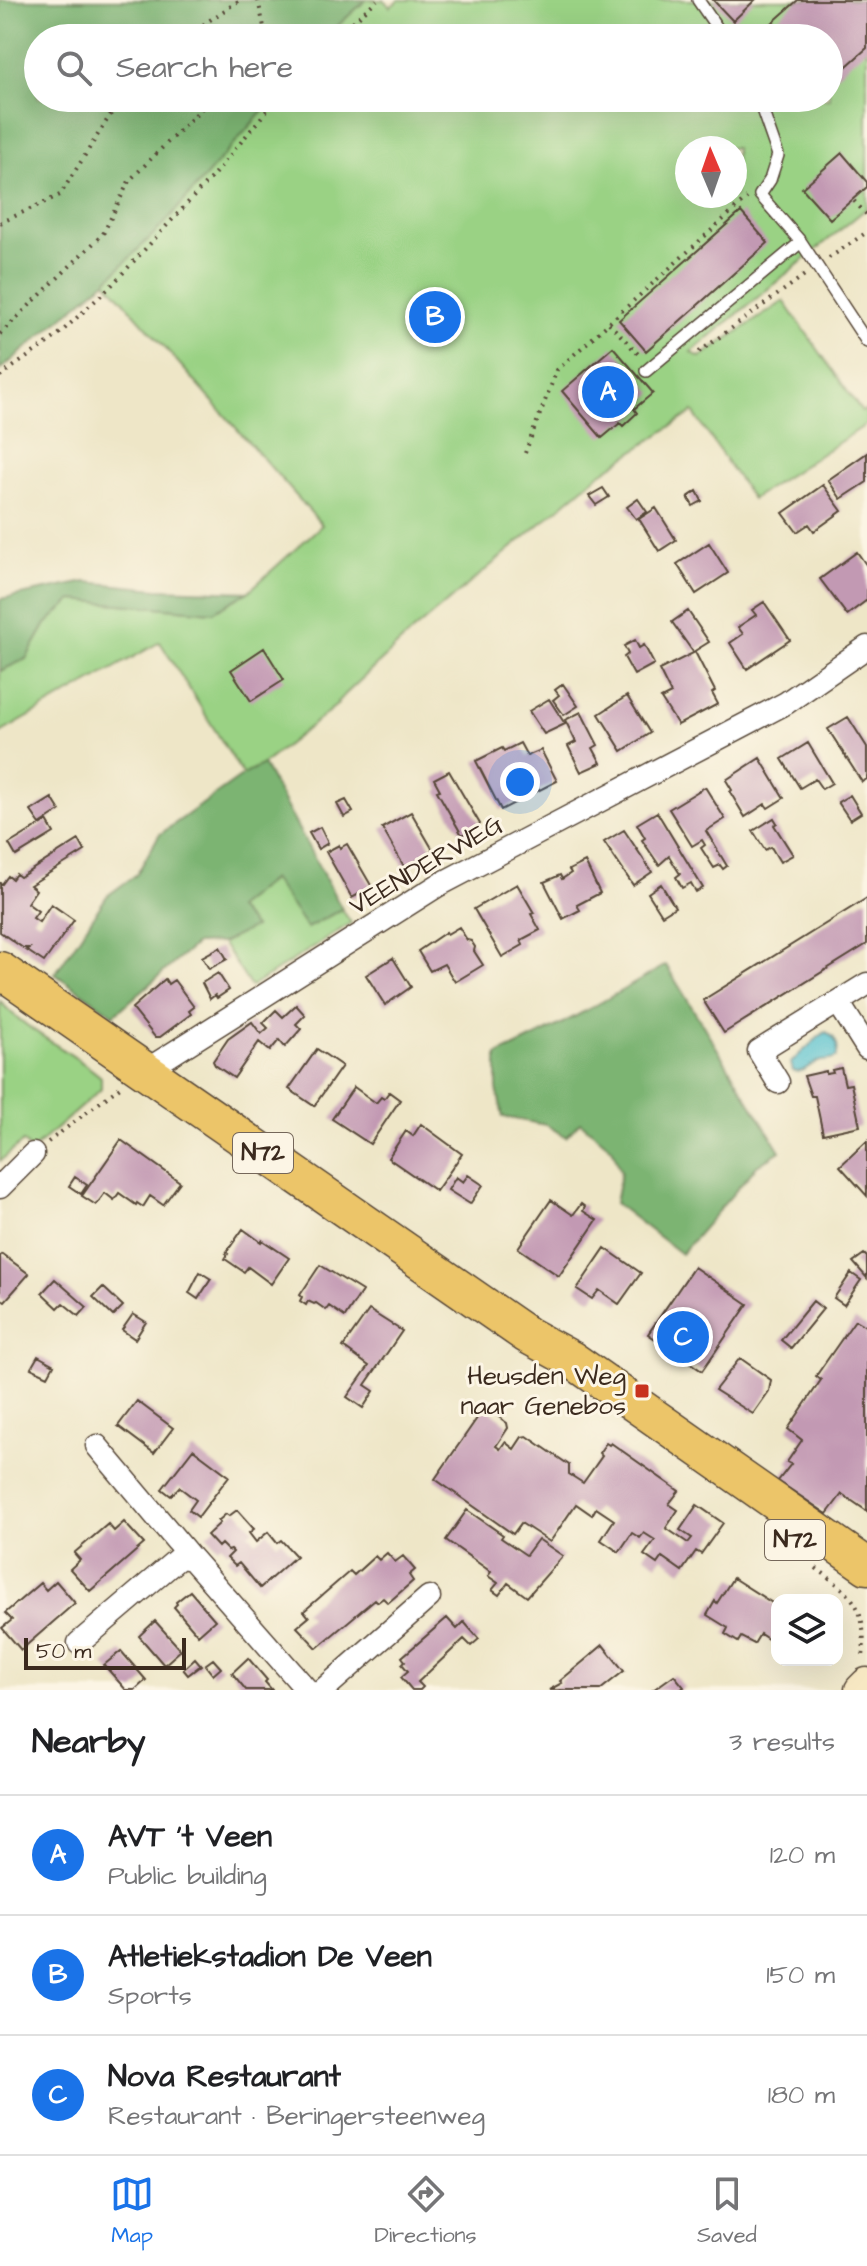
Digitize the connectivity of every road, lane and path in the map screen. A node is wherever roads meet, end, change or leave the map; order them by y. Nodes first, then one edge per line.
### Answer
1 (240, 0) edge
2 (258, 0) edge
3 (377, 0) edge
4 (698, 0) edge
5 (204, 24) edge
6 (263, 24) edge
7 (350, 24) edge
8 (714, 24) edge
9 (112, 112) edge
10 (198, 112) edge
11 (266, 112) edge
12 (763, 112) edge
13 (760, 195) junction
14 (854, 201) dead end
15 (867, 215) edge
16 (0, 223) edge
17 (867, 232) edge
18 (801, 242) junction
19 (818, 265) junction
20 (609, 323) junction
21 (0, 334) edge
22 (867, 342) edge
23 (635, 351) dead end
24 (699, 352) dead end
25 (646, 371) dead end
26 (0, 376) edge
27 (525, 453) dead end
28 (867, 647) edge
29 (0, 970) edge
30 (867, 984) edge
31 (838, 1002) junction
32 (867, 1048) edge
33 (145, 1071) junction
34 (778, 1082) dead end
35 (33, 1154) joint
36 (0, 1187) edge
37 (527, 1335) junction
38 (97, 1446) dead end
39 (192, 1559) junction
40 (805, 1560) dead end
41 (867, 1566) edge
42 (867, 1591) edge
43 (429, 1597) dead end
44 (79, 1643) dead end
45 (867, 1668) edge
46 (867, 1684) edge
47 (307, 1690) edge
48 (323, 1690) edge
49 (861, 1690) edge

1 - 5 path
2 - 6 path
3 - 7 path
4 - 8 lane
9 - 16 path
10 - 21 path
11 - 26 path
12 - 13 lane
13 - 18 lane
13 - 20 path
14 - 15 path
17 - 19 path
18 - 19 lane
18 - 25 lane
19 - 22 lane
19 - 24 path
20 - 23 path
20 - 27 path
28 - 33 street, VEENDERWEG
29 - 33 main road, N72
30 - 31 street
31 - 32 street
31 - 34 street
33 - 35 path
33 - 37 main road, N72
35 - 36 street
37 - 41 main road, N72
37 - 42 main road, N72
38 - 39 street
39 - 44 street
39 - 47 street
40 - 45 path
43 - 48 street
46 - 49 street

